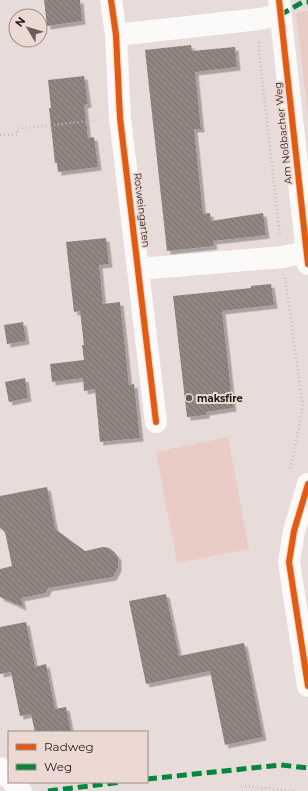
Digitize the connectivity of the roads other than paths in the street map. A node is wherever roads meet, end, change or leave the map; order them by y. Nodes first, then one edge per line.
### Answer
1 (111, 0) edge
2 (280, 7) edge
3 (116, 35) junction
4 (307, 258) edge
5 (139, 269) junction
6 (156, 422) dead end
7 (308, 484) edge
8 (308, 686) edge
9 (0, 768) edge
10 (8, 777) edge
11 (14, 783) edge
12 (21, 791) edge

1 - 3 street, Rotweingarten
2 - 3 street
2 - 4 street, Am Noßbacher Weg
3 - 5 street, Rotweingarten
4 - 5 street
5 - 6 street, Rotweingarten
7 - 8 street
9 - 10 street
11 - 12 street

